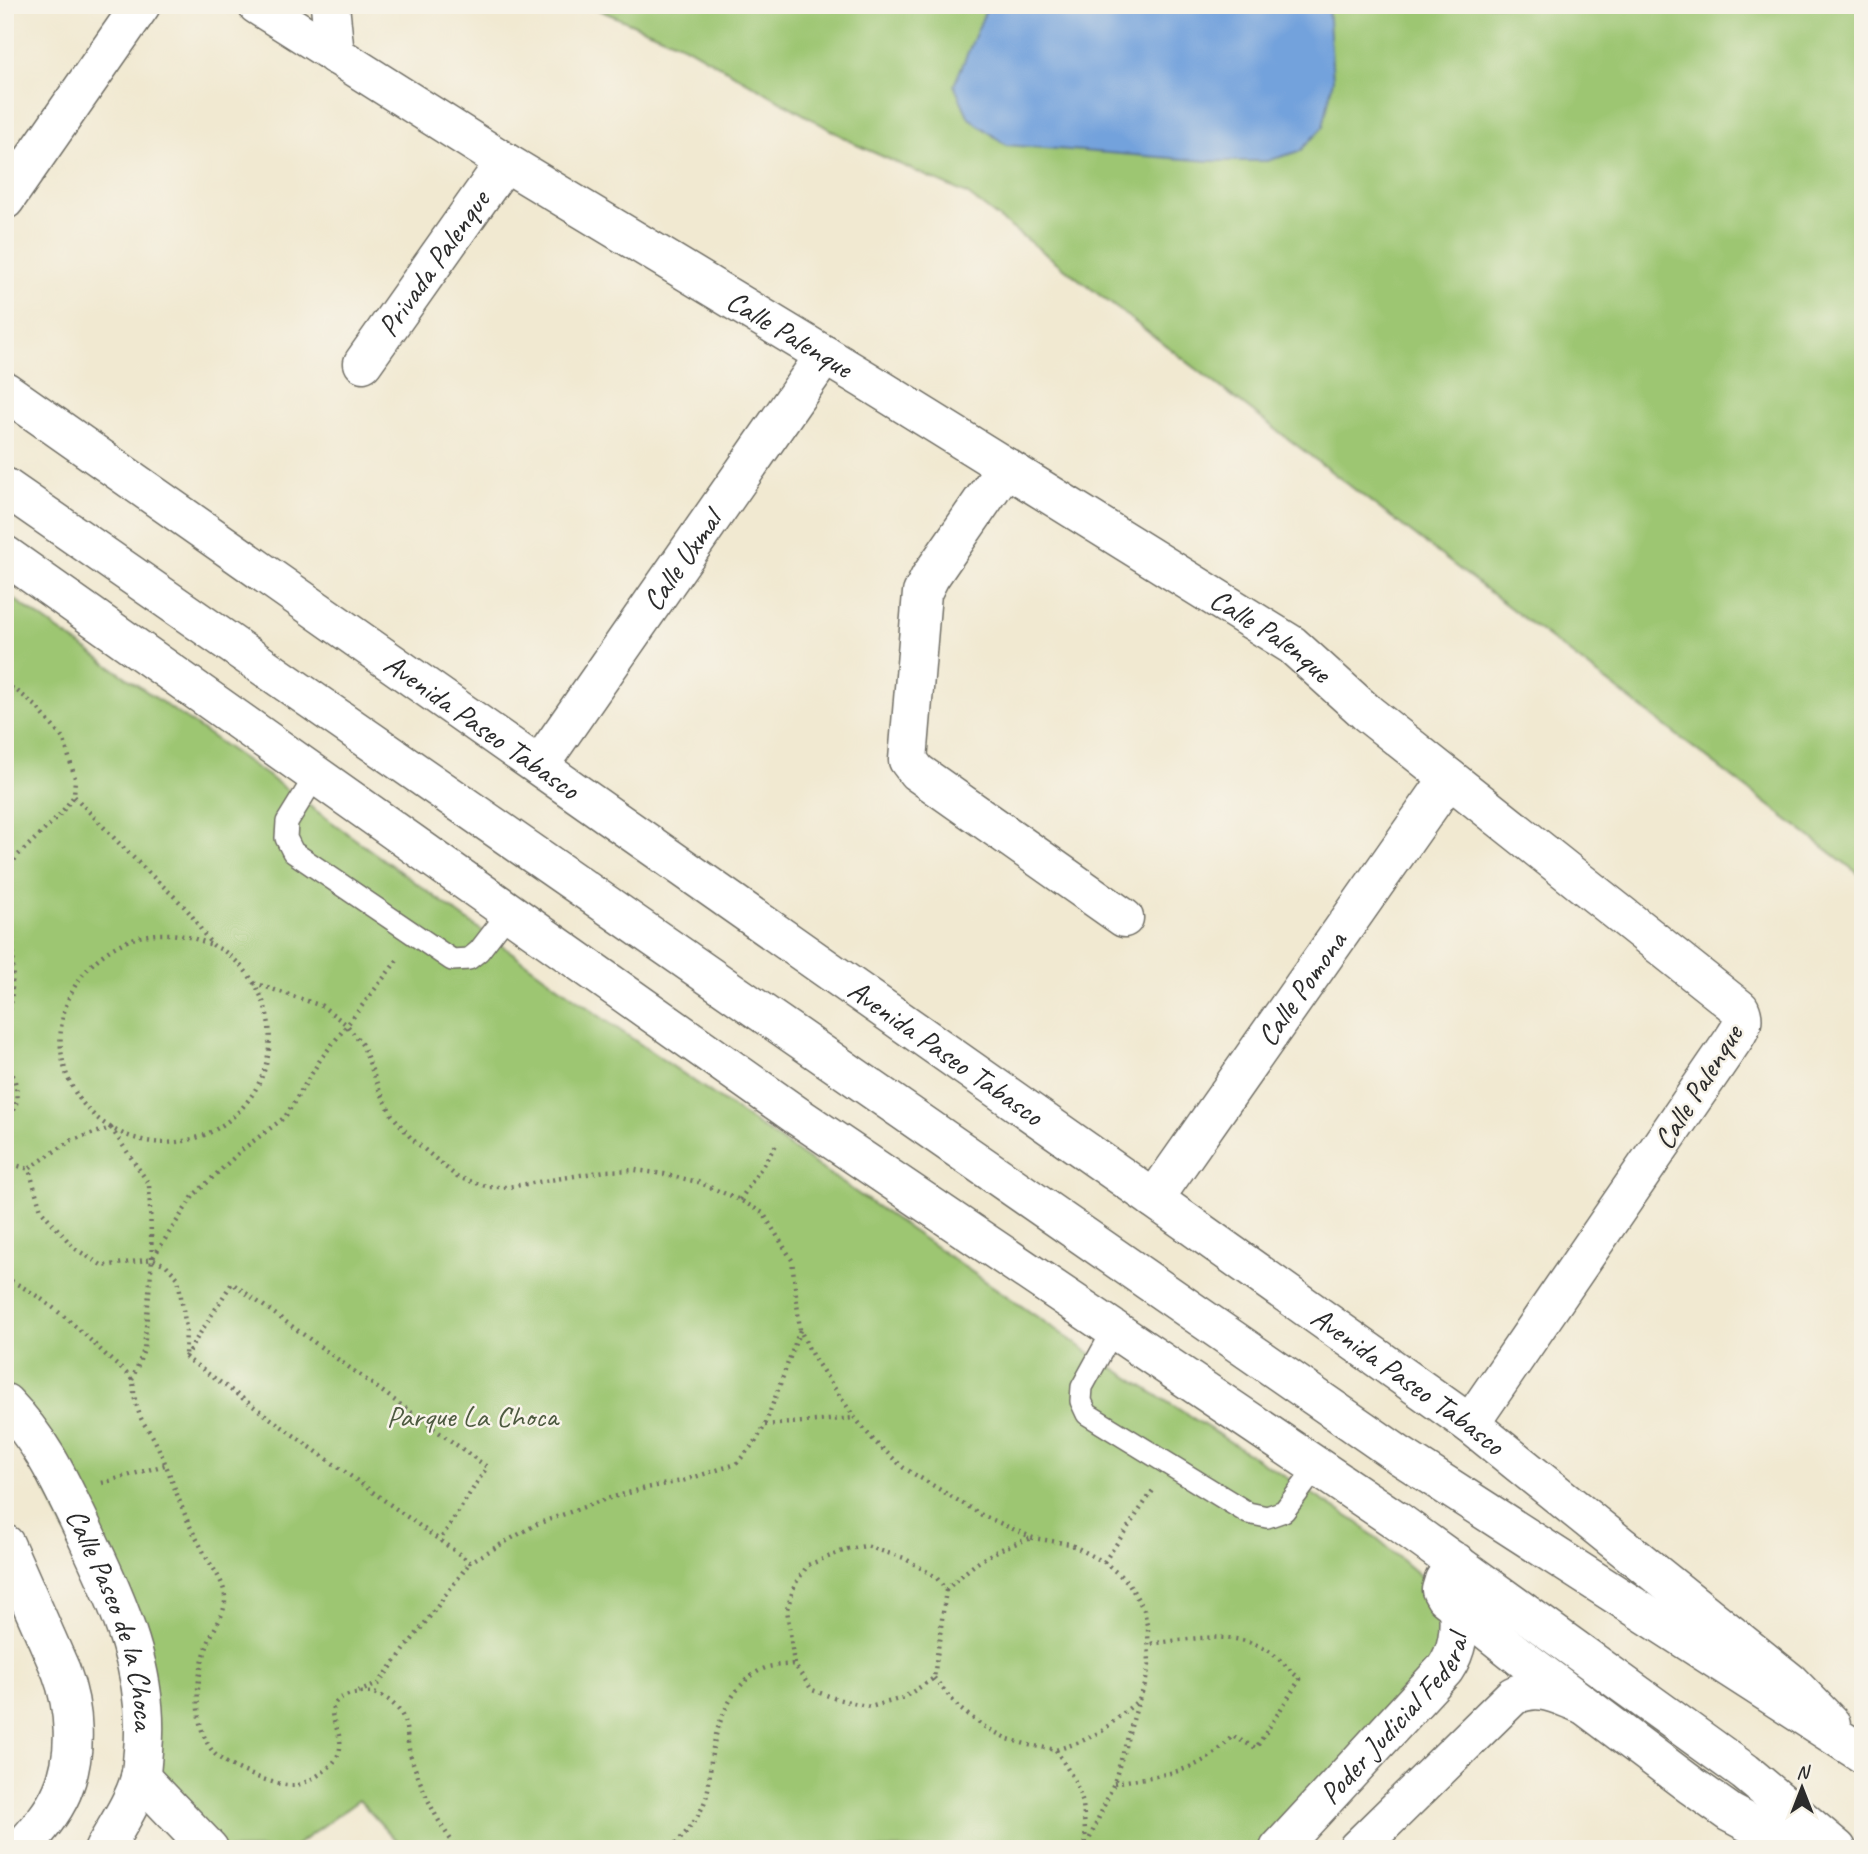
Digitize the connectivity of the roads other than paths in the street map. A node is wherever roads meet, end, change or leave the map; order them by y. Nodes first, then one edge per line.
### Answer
1 (141, 5) edge
2 (257, 5) edge
3 (330, 5) edge
4 (335, 55) junction
5 (505, 162) junction
6 (5, 200) edge
7 (825, 355) junction
8 (363, 363) dead end
9 (5, 391) edge
10 (1006, 467) junction
11 (5, 487) edge
12 (5, 555) edge
13 (539, 766) junction
14 (316, 775) junction
15 (1449, 778) junction
16 (509, 912) junction
17 (1124, 918) dead end
18 (1154, 1199) junction
19 (1114, 1329) junction
20 (5, 1403) edge
21 (1470, 1424) junction
22 (1317, 1467) junction
23 (1497, 1518) junction
24 (5, 1544) edge
25 (1456, 1562) junction
26 (1458, 1608) junction
27 (1582, 1704) junction
28 (1859, 1752) edge
29 (140, 1777) junction
30 (21, 1849) edge
31 (104, 1849) edge
32 (209, 1849) edge
33 (1279, 1849) edge
34 (1357, 1849) edge
35 (1798, 1849) edge
36 (1837, 1849) edge

1 - 6 street
2 - 4 street, Calle Palenque
3 - 4 street
4 - 5 street, Calle Palenque
5 - 7 street, Calle Palenque
5 - 8 street, Privada Palenque
7 - 10 street, Calle Palenque
7 - 13 street, Calle Uxmal
9 - 13 street, Avenida Paseo Tabasco
10 - 15 street, Calle Palenque
10 - 17 street
11 - 23 street, Avenida Paseo Tabasco
12 - 14 street
13 - 18 street, Avenida Paseo Tabasco
14 - 16 street
14 - 16 lane
15 - 18 street, Calle Pomona
15 - 21 street, Calle Palenque
16 - 19 street
18 - 21 street, Avenida Paseo Tabasco
19 - 22 street
19 - 22 lane
20 - 29 street, Calle Paseo de la Choca
21 - 28 street, Avenida Paseo Tabasco
22 - 25 street
23 - 25 street
23 - 28 street, Avenida Paseo Tabasco
24 - 30 street, Calle Paseo de la Choca
25 - 26 street
25 - 36 street
26 - 27 street
26 - 33 street, Poder Judicial Federal
27 - 34 street, Poder Judicial Federal
27 - 35 street
29 - 31 street, Calle Paseo de la Choca
29 - 32 street

